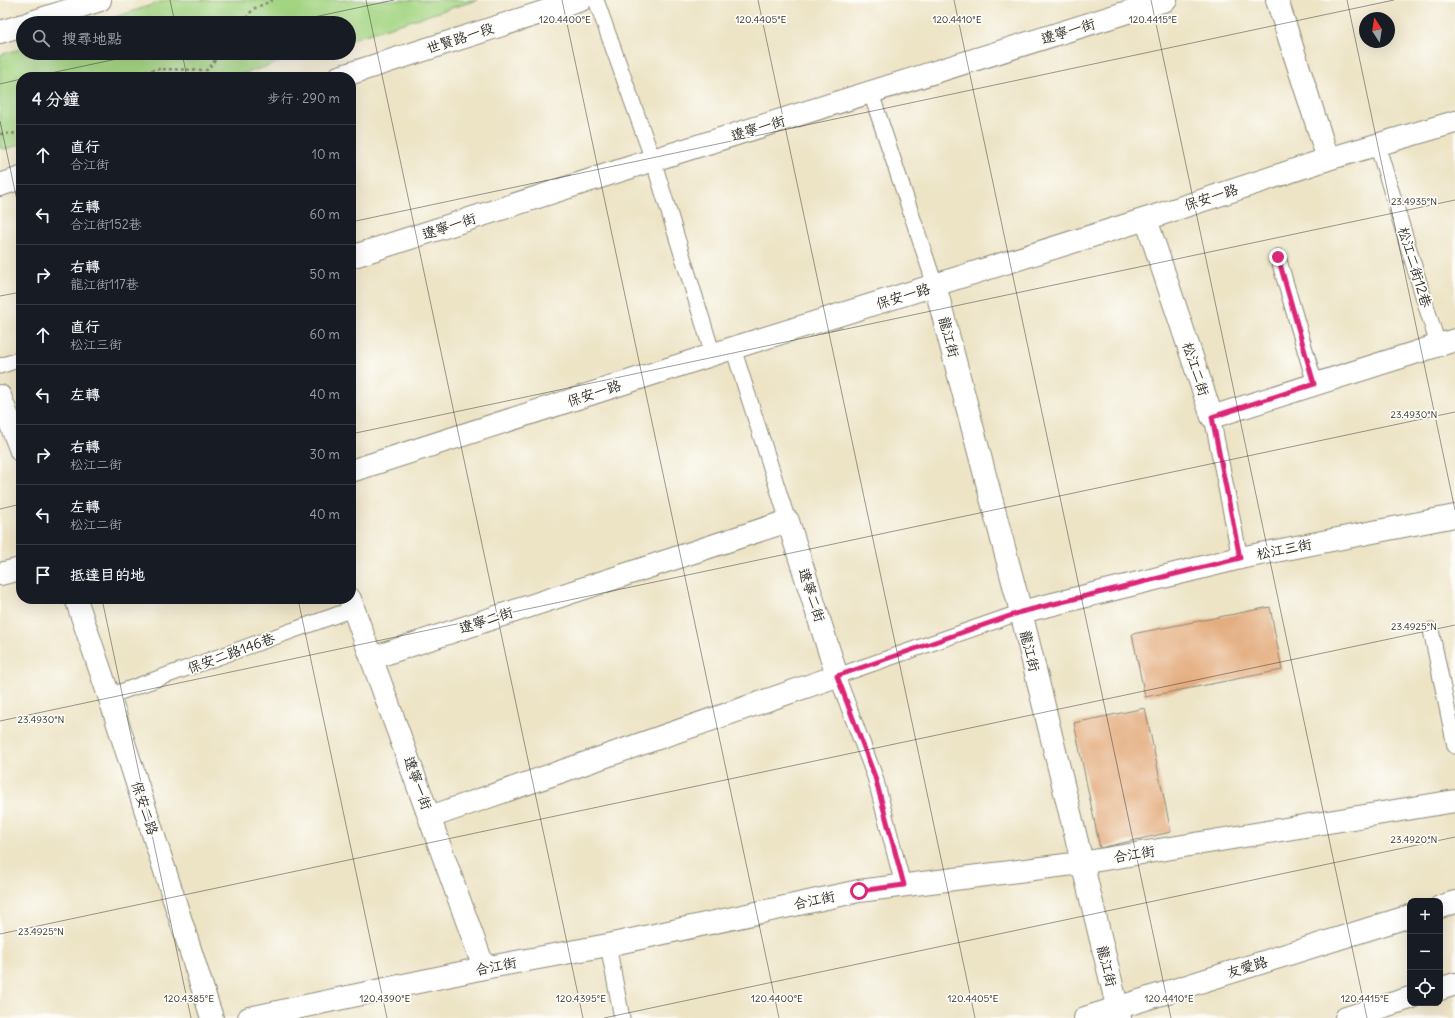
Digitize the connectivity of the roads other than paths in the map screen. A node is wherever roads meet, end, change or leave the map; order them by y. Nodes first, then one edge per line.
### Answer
1 (100, 0) edge
2 (581, 0) edge
3 (596, 0) edge
4 (1166, 0) edge
5 (1277, 0) edge
6 (51, 16) edge
7 (16, 27) edge
8 (0, 32) edge
9 (355, 72) edge
10 (872, 93) junction
11 (1455, 122) edge
12 (1377, 144) junction
13 (1328, 158) junction
14 (653, 160) junction
15 (16, 180) edge
16 (0, 185) edge
17 (1146, 219) junction
18 (356, 255) edge
19 (1278, 257) dead end
20 (935, 285) junction
21 (1447, 342) edge
22 (723, 352) junction
23 (16, 361) edge
24 (0, 366) edge
25 (1314, 384) junction
26 (0, 396) edge
27 (1212, 417) junction
28 (16, 438) edge
29 (356, 469) edge
30 (1455, 516) edge
31 (788, 521) junction
32 (1240, 558) junction
33 (16, 570) edge
34 (0, 574) edge
35 (78, 604) edge
36 (352, 604) edge
37 (1021, 612) junction
38 (1431, 630) dead end
39 (372, 658) junction
40 (837, 676) junction
41 (109, 696) junction
42 (1455, 746) edge
43 (1455, 801) edge
44 (430, 817) junction
45 (1082, 863) junction
46 (904, 885) junction
47 (1455, 902) edge
48 (1443, 906) edge
49 (1407, 917) edge
50 (608, 945) junction
51 (484, 968) junction
52 (1455, 984) edge
53 (1443, 988) edge
54 (1407, 999) edge
55 (1119, 1013) edge
56 (212, 1018) edge
57 (249, 1018) edge
58 (622, 1018) edge
59 (1085, 1018) edge
60 (1346, 1018) edge

1 - 6 street
2 - 9 street, 世賢路一段
3 - 14 lane
4 - 10 street, 遼寧一街
5 - 13 street
7 - 8 street
10 - 14 street, 遼寧一街
10 - 20 lane
11 - 12 street, 保安一路
12 - 13 street, 保安一路
12 - 21 lane, 松江二街12巷
13 - 17 street, 保安一路
14 - 18 street, 遼寧一街
14 - 22 lane
15 - 16 street
17 - 20 street, 保安一路
17 - 27 street, 松江二街
19 - 25 lane
20 - 22 street, 保安一路
20 - 37 street, 龍江街
21 - 25 street
22 - 29 street, 保安一路
22 - 31 lane
23 - 24 lane
25 - 27 street
26 - 28 street
27 - 32 lane
30 - 32 street, 松江三街
31 - 39 street, 遼寧二街
31 - 40 street, 遼寧二街
32 - 37 street, 松江三街
33 - 34 street
35 - 41 street, 保安二路
36 - 39 street, 遼寧一街
36 - 41 lane, 保安二路146巷
37 - 40 lane
37 - 45 street, 龍江街
38 - 42 lane
39 - 44 street, 遼寧一街
40 - 44 street
40 - 46 lane
41 - 56 street, 保安二路
43 - 45 street, 合江街
44 - 51 street, 遼寧一街
45 - 46 street, 合江街
45 - 55 street, 龍江街
46 - 50 street, 合江街
47 - 48 street
49 - 55 street, 友愛路
50 - 51 street, 合江街
50 - 58 lane
51 - 57 street, 合江街
52 - 53 street
54 - 60 street
55 - 59 street, 友愛路

